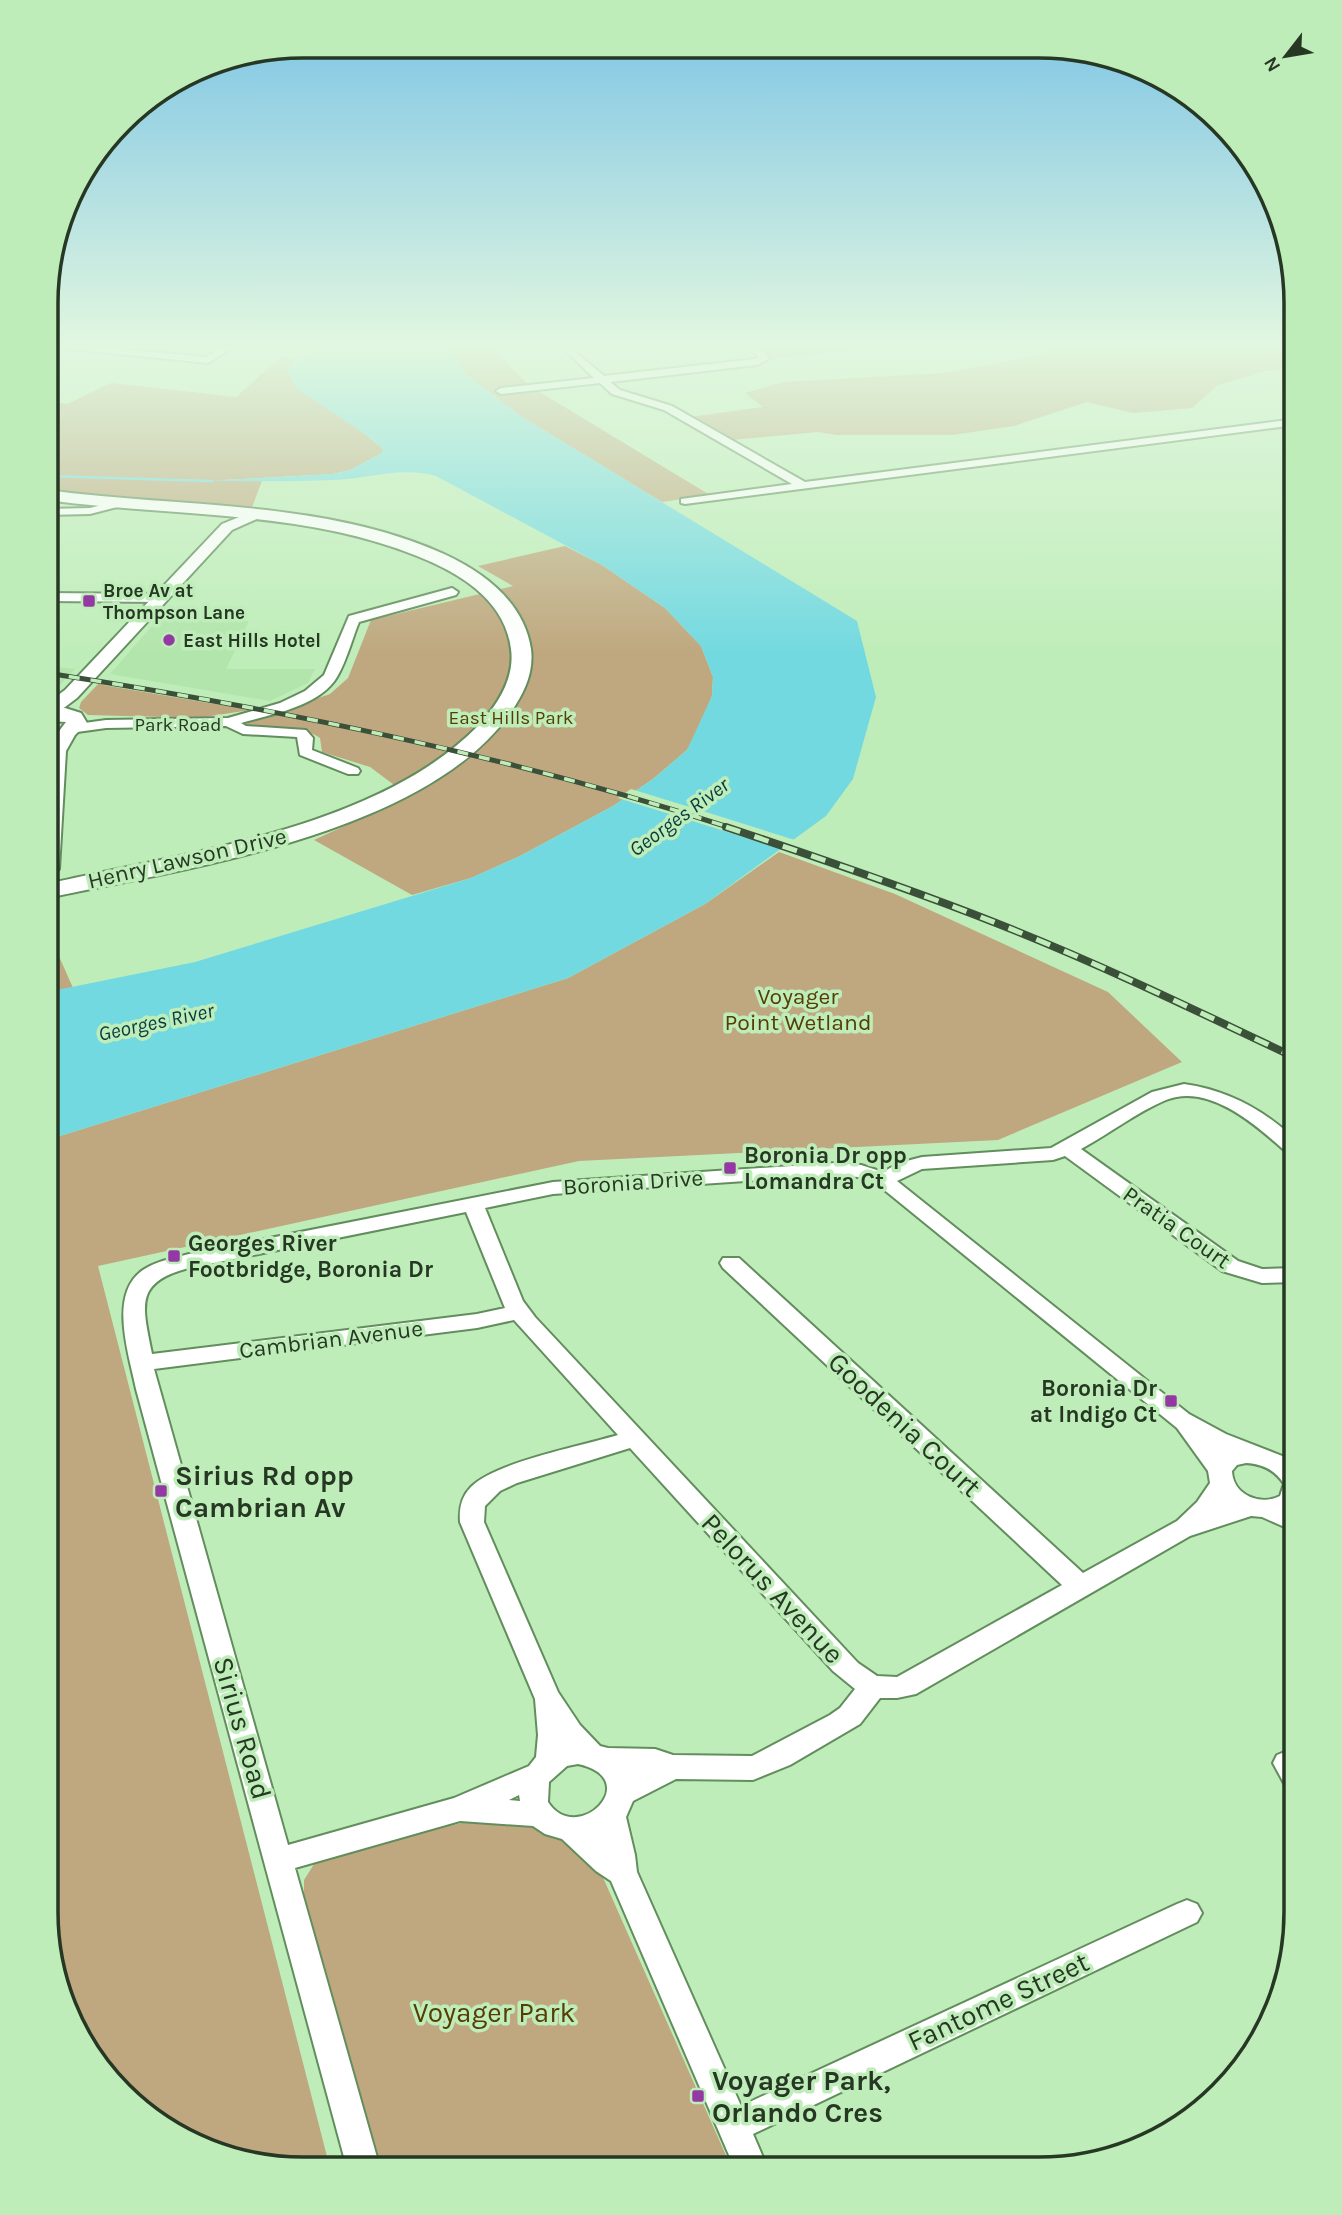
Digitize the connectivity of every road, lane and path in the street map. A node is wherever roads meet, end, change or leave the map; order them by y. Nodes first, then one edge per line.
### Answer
1 (735, 446) edge
2 (1112, 446) edge
3 (806, 487) junction
4 (58, 496) edge
5 (685, 501) dead end
6 (117, 504) junction
7 (58, 512) edge
8 (228, 520) junction
9 (452, 592) dead end
10 (58, 597) edge
11 (161, 598) junction
12 (71, 694) junction
13 (58, 704) edge
14 (229, 722) junction
15 (106, 724) joint
16 (62, 731) edge
17 (58, 752) edge
18 (353, 771) dead end
19 (58, 880) edge
20 (1284, 1140) edge
21 (1068, 1149) junction
22 (884, 1180) junction
23 (473, 1204) junction
24 (731, 1263) dead end
25 (1284, 1276) edge
26 (138, 1288) joint
27 (519, 1312) junction
28 (142, 1363) junction
29 (1181, 1420) junction
30 (635, 1438) junction
31 (1284, 1455) edge
32 (1260, 1456) junction
33 (1284, 1467) edge
34 (1220, 1477) junction
35 (1284, 1504) edge
36 (1258, 1508) junction
37 (1284, 1518) edge
38 (1181, 1530) junction
39 (1080, 1586) junction
40 (873, 1687) junction
41 (547, 1697) junction
42 (597, 1757) junction
43 (673, 1767) junction
44 (543, 1769) junction
45 (617, 1803) junction
46 (459, 1809) junction
47 (540, 1814) junction
48 (571, 1829) junction
49 (280, 1860) junction
50 (622, 1872) junction
51 (1187, 1913) dead end
52 (734, 2126) junction
53 (361, 2157) edge
54 (747, 2157) edge

1 - 3 street
2 - 3 street
3 - 5 street
4 - 6 main road, Henry Lawson Drive
6 - 7 street
6 - 8 main road, Henry Lawson Drive
8 - 11 street
8 - 19 main road, Henry Lawson Drive
9 - 14 street
10 - 11 street
11 - 12 street
12 - 13 street
12 - 16 street
14 - 15 street, Park Road
14 - 18 street, Park Road
15 - 16 street, Park Road
16 - 17 main road
20 - 21 street
21 - 22 street
21 - 25 street, Pratia Court
22 - 23 street, Boronia Drive
22 - 29 street, Boronia Drive
23 - 26 street, Boronia Drive
23 - 27 street, Pelorus Avenue
24 - 39 street, Goodenia Court
26 - 28 street, Sirius Road
27 - 28 street, Cambrian Avenue
27 - 30 street, Pelorus Avenue
28 - 49 street, Sirius Road
29 - 32 street, Boronia Drive
29 - 34 street, Boronia Drive
30 - 40 street, Pelorus Avenue
30 - 41 street
31 - 32 street
32 - 33 street
32 - 34 street
34 - 36 street
34 - 38 street
35 - 36 street
36 - 37 street
36 - 38 street
38 - 39 street
39 - 40 street
40 - 43 street
41 - 42 street
41 - 44 street
42 - 43 street
42 - 44 street
42 - 45 street
43 - 45 street
44 - 46 street
44 - 47 street
45 - 48 street
45 - 50 street
46 - 47 street
46 - 49 street
47 - 48 street
48 - 50 street
49 - 53 street, Sirius Road
50 - 52 street
51 - 52 street, Fantome Street
52 - 54 street

